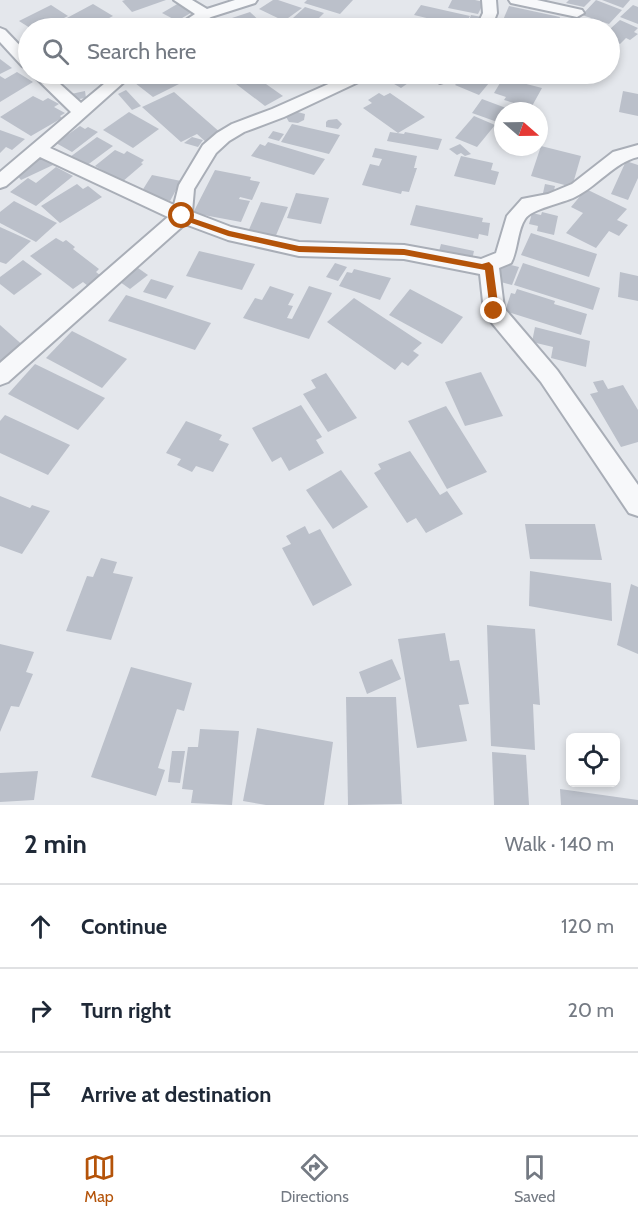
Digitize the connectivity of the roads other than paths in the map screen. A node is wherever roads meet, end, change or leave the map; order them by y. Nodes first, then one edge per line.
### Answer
1 (182, 0) edge
2 (250, 0) edge
3 (489, 0) edge
4 (516, 0) edge
5 (577, 13) dead end
6 (206, 14) junction
7 (199, 18) edge
8 (488, 18) edge
9 (0, 33) edge
10 (18, 52) edge
11 (51, 84) edge
12 (113, 84) edge
13 (341, 84) edge
14 (81, 112) junction
15 (38, 149) junction
16 (638, 151) edge
17 (0, 182) edge
18 (182, 216) junction
19 (489, 266) junction
20 (0, 376) edge
21 (638, 505) edge

1 - 6 street
2 - 6 street
3 - 8 street
4 - 5 street
6 - 7 street
9 - 10 street
11 - 14 street
12 - 14 street
13 - 18 street
14 - 15 street
15 - 17 street
15 - 18 street
16 - 19 street
18 - 19 street
18 - 20 street
19 - 21 street

